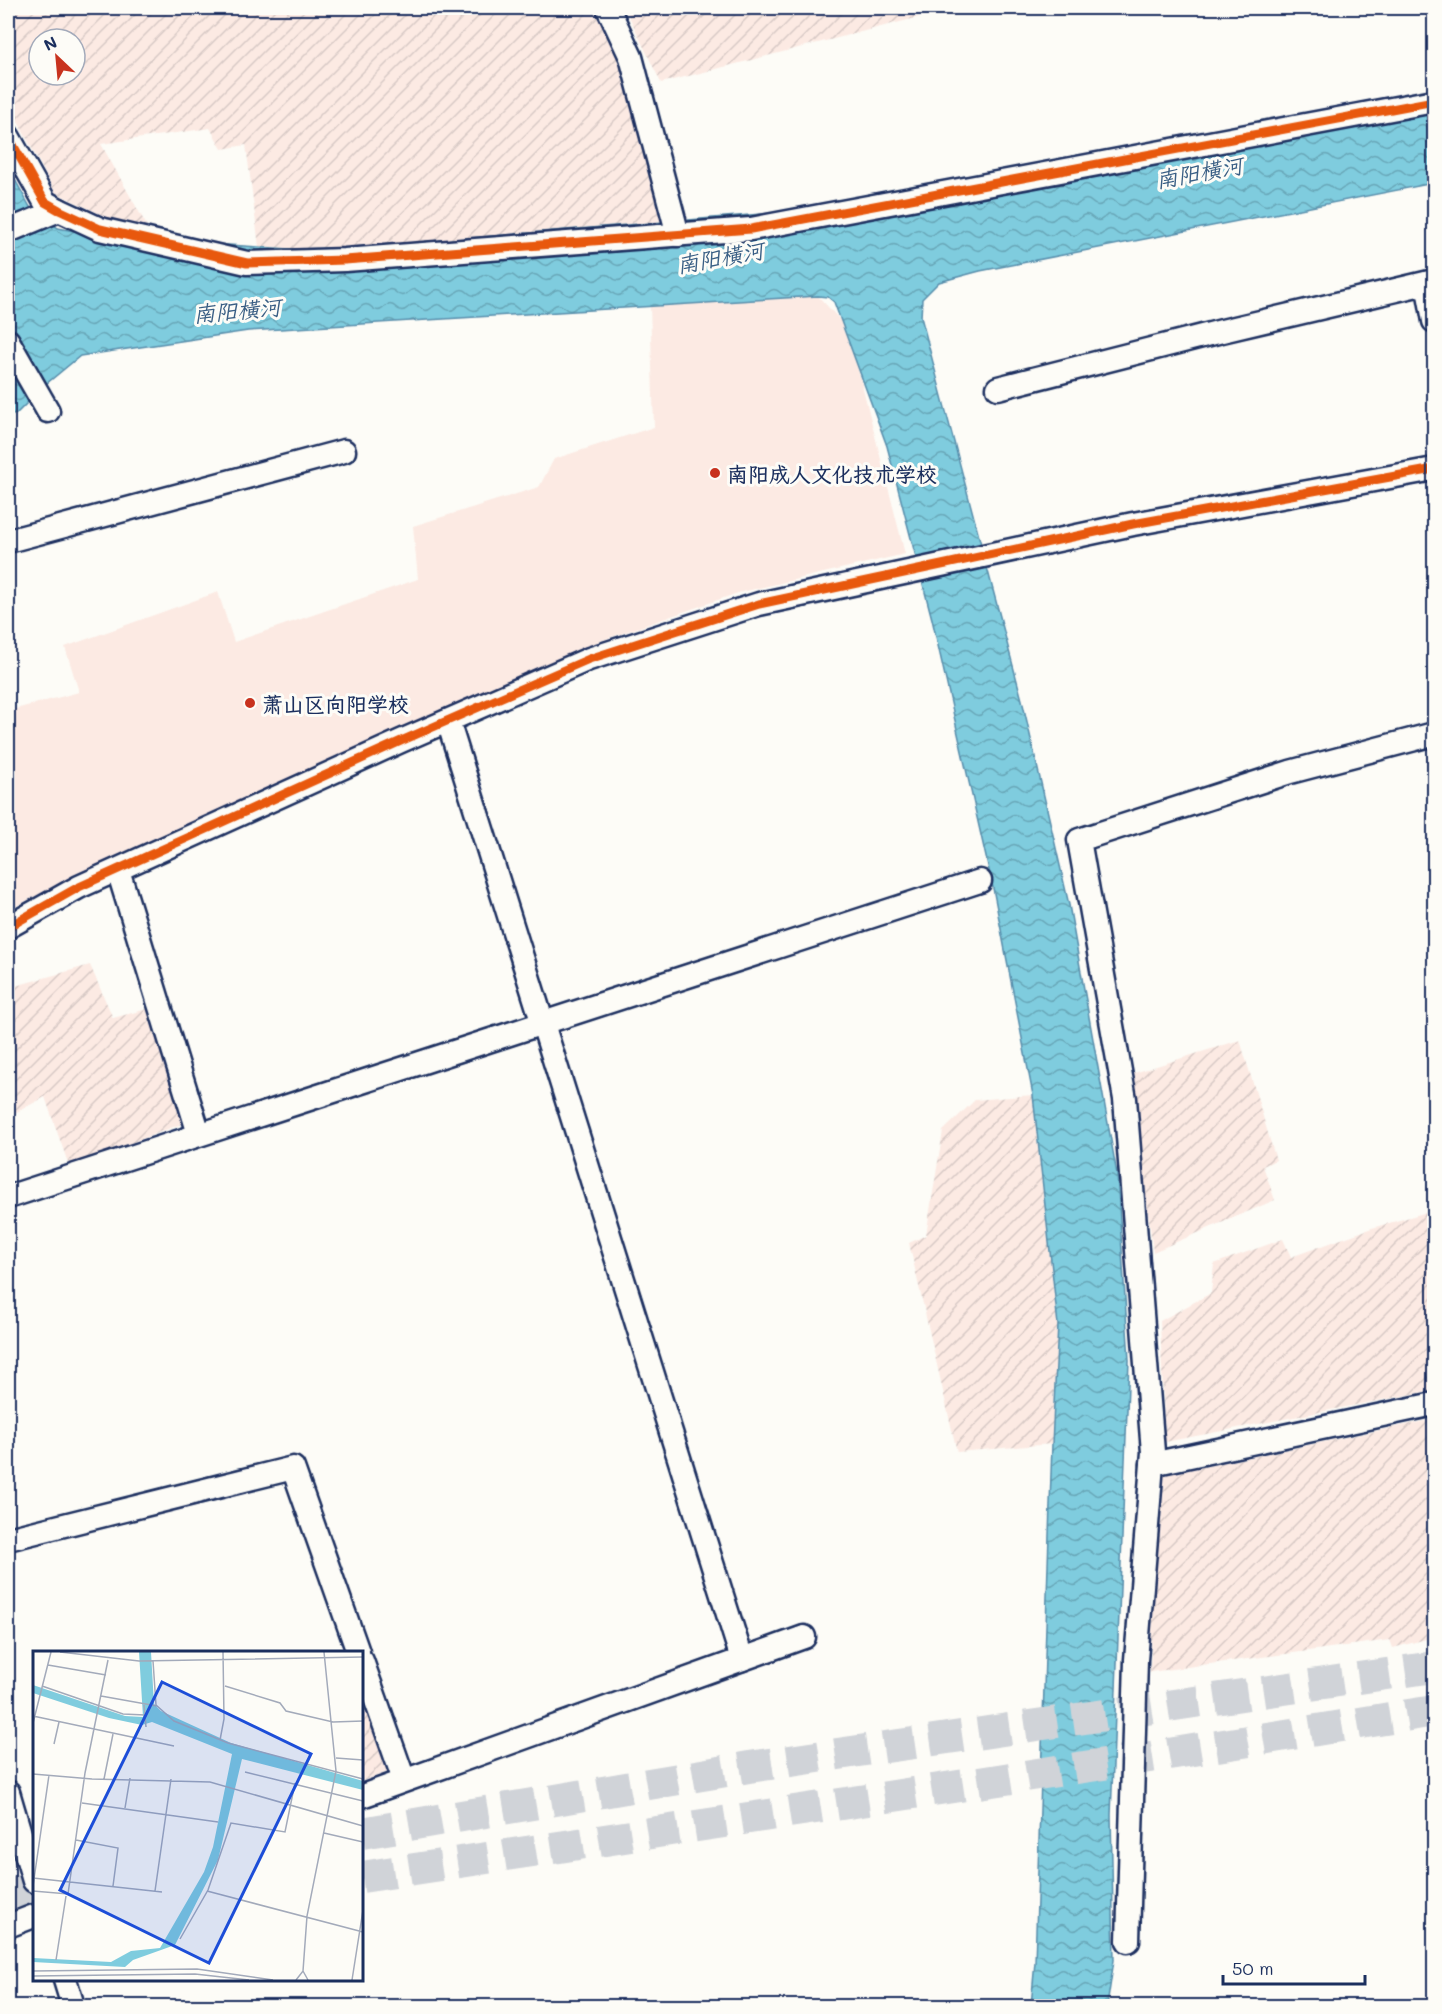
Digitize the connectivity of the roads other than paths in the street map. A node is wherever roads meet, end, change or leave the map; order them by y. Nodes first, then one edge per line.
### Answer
1 (608, 8) edge
2 (1434, 101) edge
3 (8, 136) edge
4 (58, 211) junction
5 (8, 231) edge
6 (678, 235) junction
7 (1431, 282) edge
8 (1434, 321) edge
9 (8, 341) edge
10 (998, 388) dead end
11 (48, 411) dead end
12 (344, 451) dead end
13 (1434, 469) edge
14 (8, 541) edge
15 (448, 721) junction
16 (1434, 734) edge
17 (118, 870) junction
18 (980, 881) dead end
19 (8, 927) edge
20 (542, 1023) junction
21 (199, 1134) junction
22 (8, 1197) edge
23 (1434, 1404) edge
24 (1152, 1464) junction
25 (8, 1539) edge
26 (804, 1637) dead end
27 (357, 1651) edge
28 (742, 1659) junction
29 (363, 1664) edge
30 (404, 1780) junction
31 (8, 1792) edge
32 (363, 1796) edge
33 (33, 1878) edge
34 (33, 1916) edge
35 (8, 1926) edge
36 (1128, 1941) dead end
37 (65, 1981) edge
38 (73, 2007) edge

1 - 6 street
2 - 6 street
3 - 4 street
4 - 5 street
4 - 6 street
7 - 8 street
7 - 10 street
9 - 11 street
12 - 14 street
13 - 15 street
15 - 17 street
15 - 20 street
16 - 24 street
17 - 19 street
17 - 21 street
18 - 20 street
20 - 21 street
20 - 28 street
21 - 22 street
23 - 24 street
24 - 36 street
25 - 27 street
26 - 28 street
28 - 30 street
29 - 30 street
30 - 32 street
31 - 33 street
34 - 35 street
37 - 38 street

